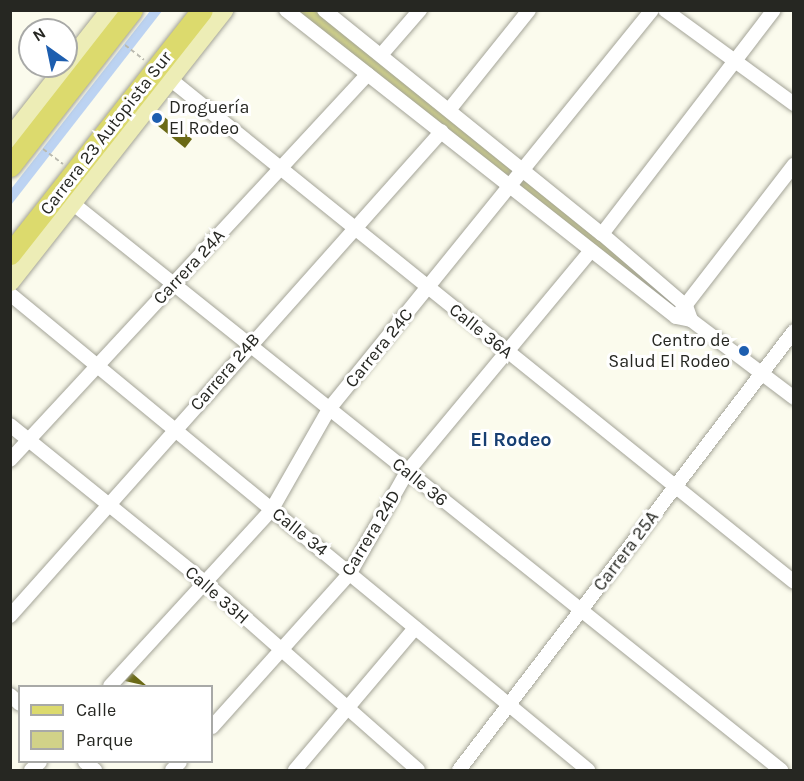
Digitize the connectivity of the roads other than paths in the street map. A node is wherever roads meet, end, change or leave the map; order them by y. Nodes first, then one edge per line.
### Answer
1 (111, 10) edge
2 (132, 10) edge
3 (202, 10) edge
4 (223, 10) edge
5 (286, 10) edge
6 (324, 10) edge
7 (420, 10) edge
8 (529, 10) edge
9 (652, 10) edge
10 (665, 10) edge
11 (774, 10) edge
12 (340, 16) edge
13 (381, 56) junction
14 (735, 61) junction
15 (368, 74) junction
16 (170, 79) junction
17 (794, 104) edge
18 (449, 110) junction
19 (442, 130) junction
20 (12, 134) edge
21 (794, 165) edge
22 (10, 166) edge
23 (280, 168) junction
24 (524, 170) junction
25 (510, 186) junction
26 (66, 198) junction
27 (354, 228) junction
28 (602, 234) junction
29 (591, 250) junction
30 (10, 255) edge
31 (10, 281) edge
32 (173, 284) junction
33 (428, 287) junction
34 (10, 294) edge
35 (686, 306) junction
36 (676, 317) junction
37 (691, 320) junction
38 (794, 331) edge
39 (249, 345) junction
40 (508, 352) junction
41 (96, 364) junction
42 (761, 373) junction
43 (794, 398) edge
44 (329, 409) junction
45 (10, 426) edge
46 (175, 430) junction
47 (28, 441) junction
48 (10, 460) edge
49 (407, 472) junction
50 (675, 487) junction
51 (111, 506) junction
52 (272, 509) junction
53 (350, 573) junction
54 (794, 582) edge
55 (207, 584) junction
56 (581, 610) junction
57 (10, 616) edge
58 (415, 628) junction
59 (282, 651) junction
60 (112, 685) edge
61 (509, 705) junction
62 (350, 707) junction
63 (213, 726) edge
64 (295, 771) edge
65 (418, 771) edge
66 (459, 771) edge
67 (588, 771) edge
68 (781, 771) edge

1 - 20 street
2 - 22 main road
3 - 26 main road, Carrera 23 Autopista Sur
4 - 16 street
5 - 15 street
6 - 12 street
7 - 13 street
8 - 18 street
9 - 24 street, Carrera 24C
10 - 14 street
11 - 14 street
12 - 13 street
13 - 18 street
14 - 17 street
14 - 28 street
15 - 19 street
15 - 23 street, Carrera 24A
16 - 23 street, Calle 36A
16 - 26 street
18 - 24 street
19 - 25 street
19 - 27 street, Carrera 24B
21 - 35 street
23 - 27 street, Calle 36A
23 - 32 street, Carrera 24A
24 - 25 street, Carrera 24C
24 - 28 street
25 - 29 street
25 - 33 street, Carrera 24C
26 - 30 main road, Carrera 23 Autopista Sur
26 - 31 street
26 - 32 street, Calle 36
27 - 33 street, Calle 36A
27 - 39 street, Carrera 24B
28 - 35 street
29 - 36 street
29 - 40 street, Carrera 24D
32 - 39 street, Calle 36
32 - 41 street, Carrera 24A
33 - 40 street, Calle 36A
33 - 44 street, Carrera 24C
34 - 41 street, Calle 34
35 - 36 street
35 - 37 street
36 - 37 street
37 - 42 street
38 - 42 street, Carrera 25A
39 - 44 street, Calle 36
39 - 46 street, Carrera 24B
40 - 49 street, Carrera 24D
40 - 50 street, Calle 36A
41 - 46 street, Calle 34
41 - 47 street, Carrera 24A
42 - 43 street
42 - 50 street, Carrera 25A
44 - 49 street, Calle 36
44 - 52 street, Carrera 24C
45 - 47 street, Calle 33H
46 - 51 street, Carrera 24B
46 - 52 street, Calle 34
47 - 48 street, Carrera 24A
47 - 51 street, Calle 33H
49 - 53 street, Carrera 24D
49 - 56 street, Calle 36
50 - 54 street, Calle 36A
50 - 56 street, Carrera 25A
51 - 55 street, Calle 33H
51 - 57 street, Carrera 24B
52 - 53 street, Calle 34
52 - 55 street, Carrera 24C
53 - 58 street, Calle 34
53 - 59 street, Carrera 24D
55 - 59 street, Calle 33H
55 - 60 street, Carrera 24C
56 - 61 street, Carrera 25A
56 - 68 street, Calle 36
58 - 61 street, Calle 34
58 - 62 street
59 - 62 street, Calle 33H
59 - 63 street, Carrera 24D
61 - 66 street, Carrera 25A
61 - 67 street, Calle 34
62 - 64 street
62 - 65 street, Calle 33H

